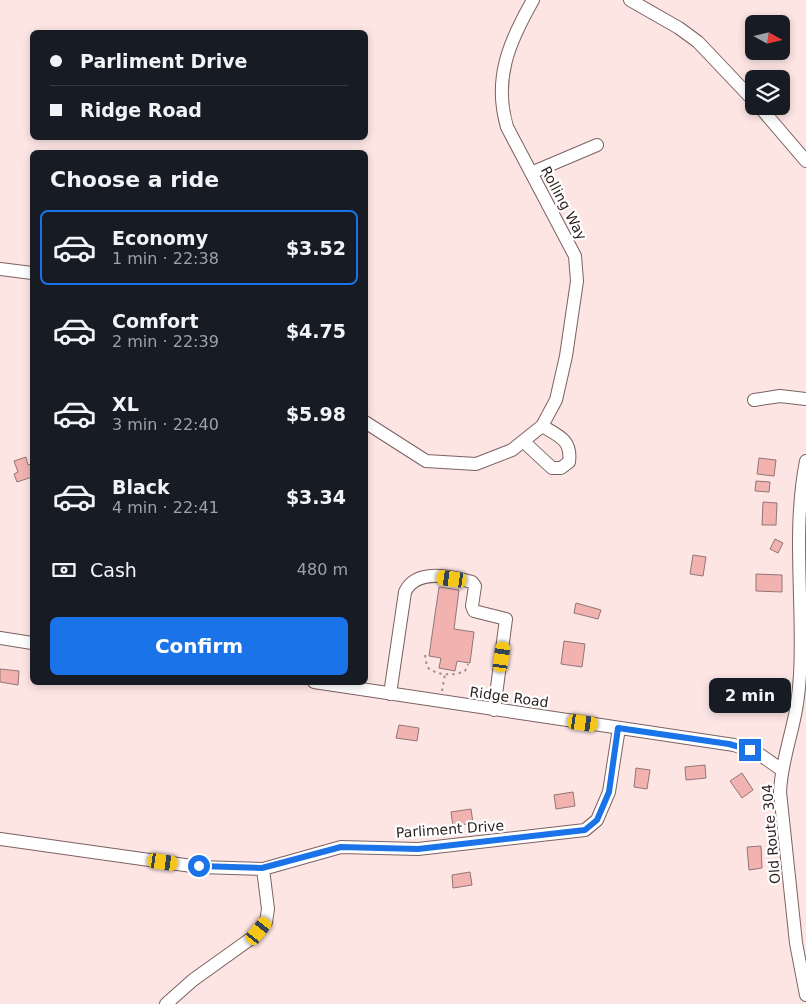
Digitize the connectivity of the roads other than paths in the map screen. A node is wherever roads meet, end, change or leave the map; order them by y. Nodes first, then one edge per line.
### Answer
1 (532, 0) edge
2 (630, 0) edge
3 (745, 92) edge
4 (767, 115) edge
5 (598, 145) dead end
6 (806, 161) edge
7 (530, 173) junction
8 (0, 269) edge
9 (30, 273) edge
10 (806, 399) edge
11 (754, 400) dead end
12 (368, 424) edge
13 (542, 426) junction
14 (523, 441) junction
15 (806, 461) edge
16 (803, 532) edge
17 (0, 638) edge
18 (30, 643) edge
19 (333, 685) edge
20 (390, 694) junction
21 (494, 710) junction
22 (618, 728) junction
23 (782, 770) junction
24 (0, 840) edge
25 (262, 868) junction
26 (806, 995) edge
27 (166, 1004) edge

1 - 7 street, Rolling Way
2 - 3 street
4 - 6 street
5 - 7 street
7 - 13 street, Rolling Way
8 - 9 street
10 - 11 street
12 - 14 street, Rolling Way
13 - 14 street, Rolling Way
13 - 14 street
15 - 16 street, Old Route 304
16 - 23 street, Old Route 304
17 - 18 street
19 - 20 street, Ridge Road
20 - 21 street, Ridge Road
20 - 21 street
21 - 22 street, Ridge Road
22 - 23 street, Ridge Road
22 - 25 street, Parliment Drive
23 - 26 street, Old Route 304
24 - 25 street, Parliment Drive
25 - 27 street

